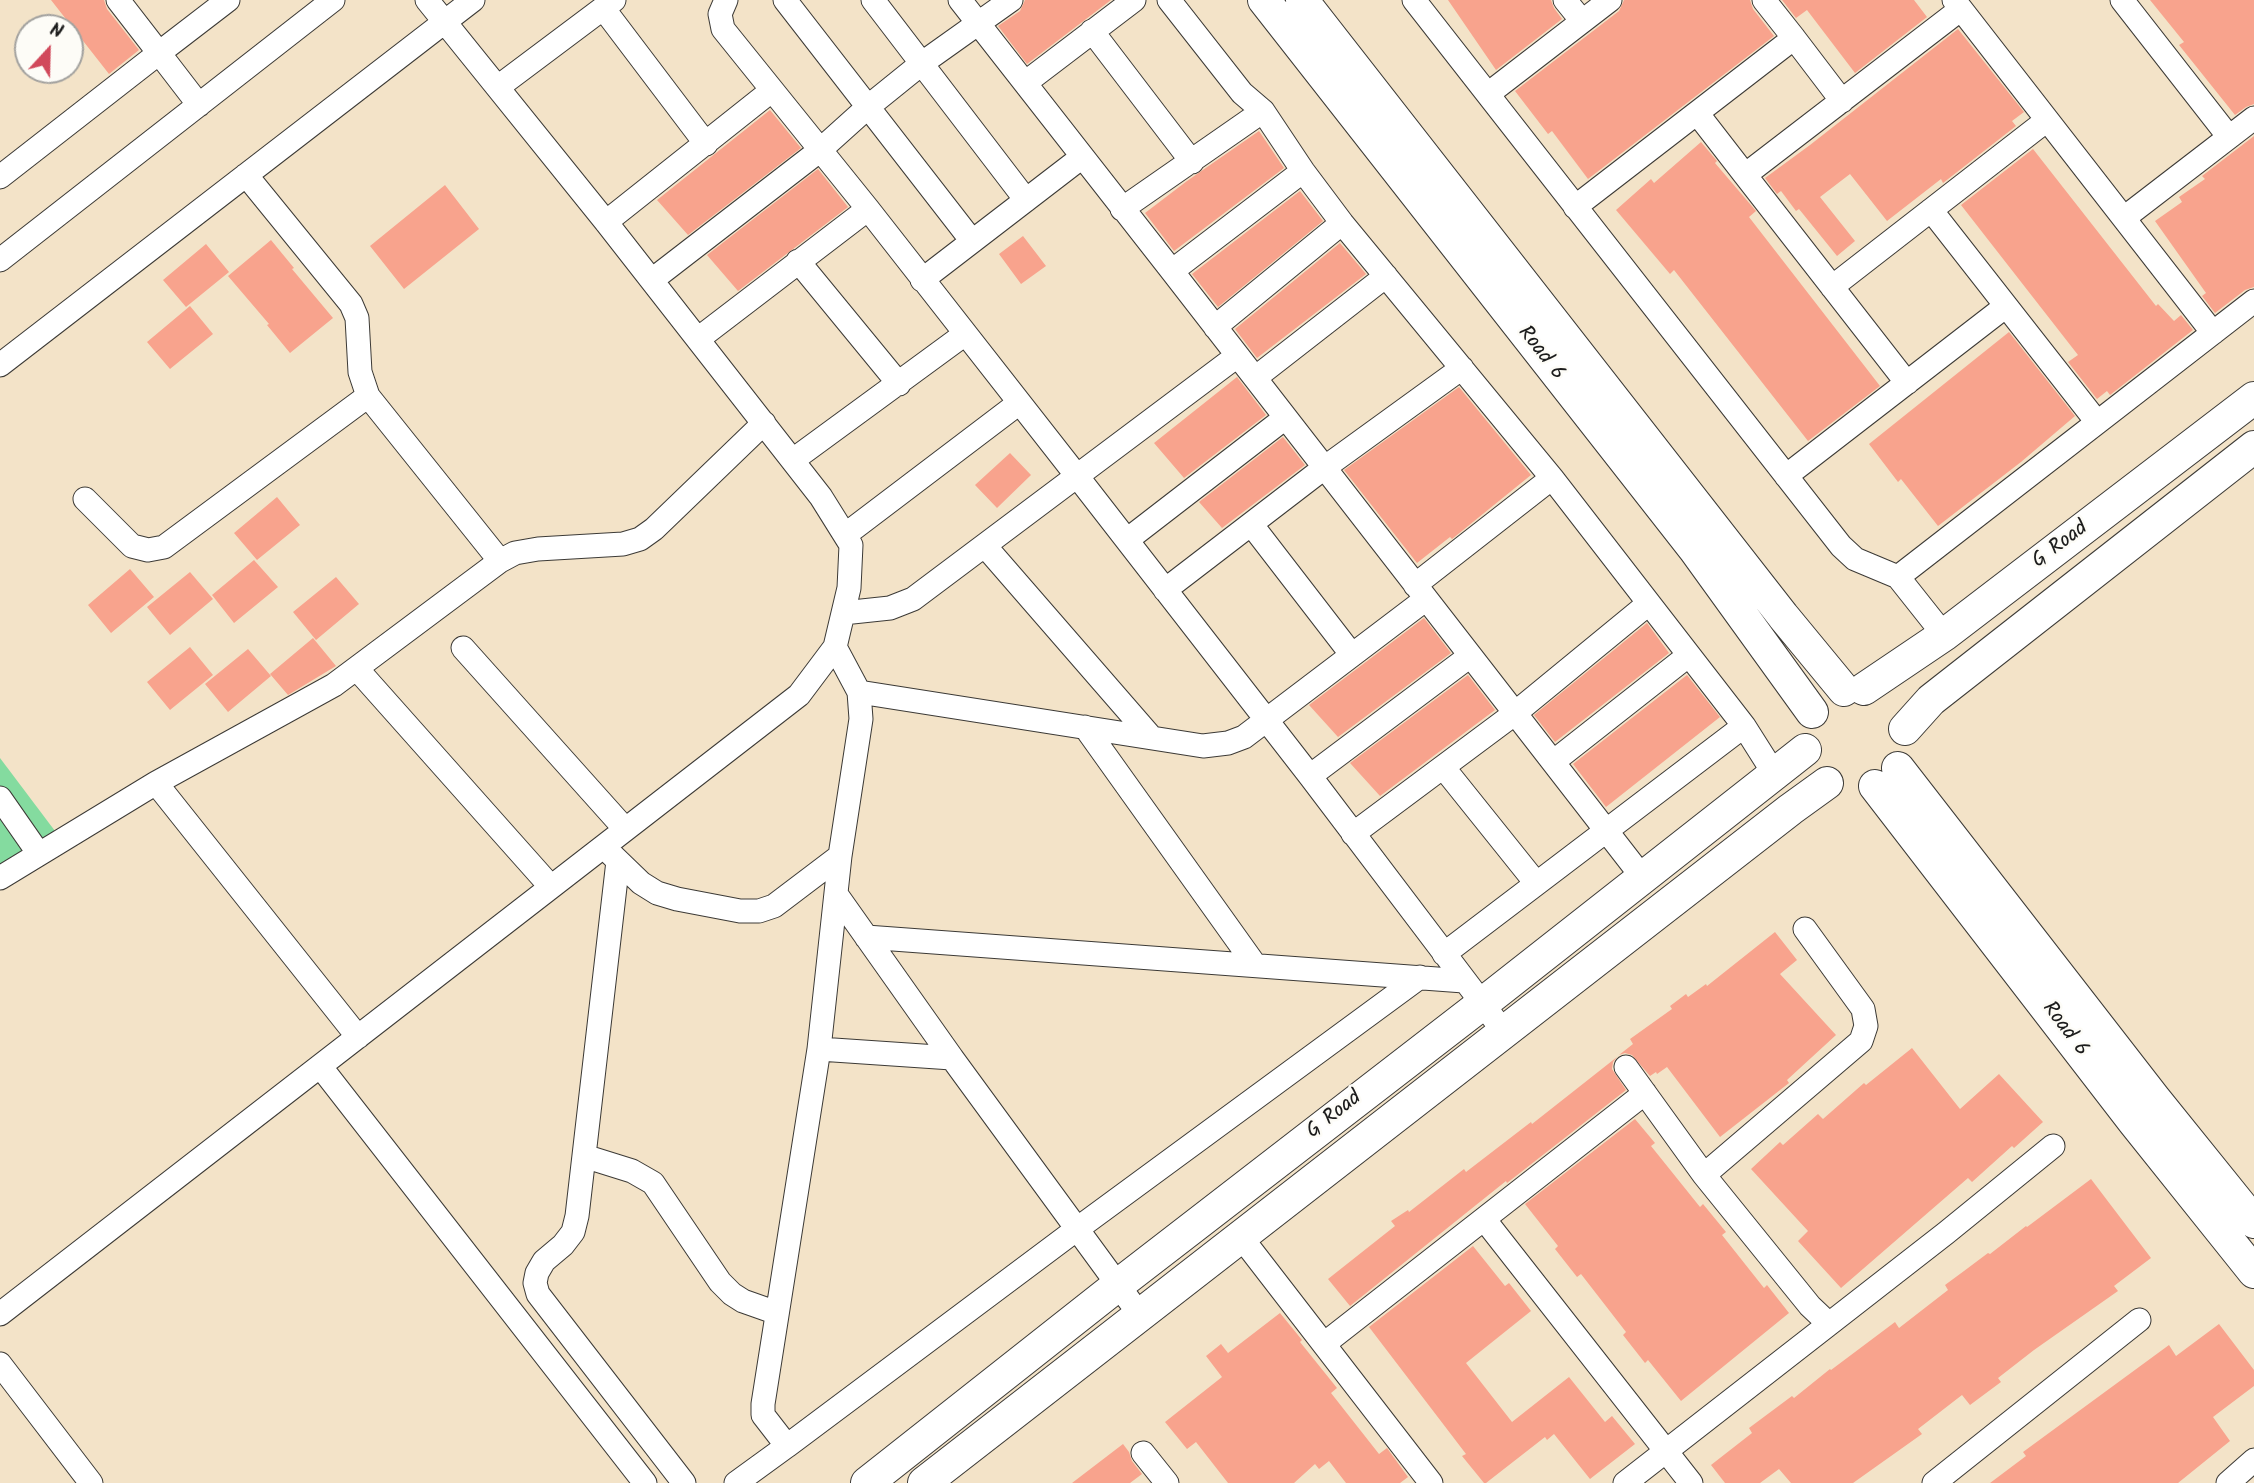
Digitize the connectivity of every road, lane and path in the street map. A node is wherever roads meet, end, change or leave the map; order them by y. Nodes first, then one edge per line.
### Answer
1 (117, 0) edge
2 (228, 0) edge
3 (333, 0) edge
4 (427, 0) edge
5 (473, 0) edge
6 (726, 0) edge
7 (785, 0) edge
8 (873, 0) edge
9 (960, 0) edge
10 (1011, 0) edge
11 (1134, 0) edge
12 (1169, 0) edge
13 (1264, 0) edge
14 (1302, 0) edge
15 (1414, 0) edge
16 (1565, 0) edge
17 (1610, 0) edge
18 (1764, 0) edge
19 (2122, 0) edge
20 (608, 4) edge
21 (1957, 5) edge
22 (444, 22) junction
23 (1582, 22) junction
24 (979, 24) junction
25 (1092, 31) junction
26 (1794, 38) junction
27 (159, 53) junction
28 (921, 64) junction
29 (1024, 83) junction
30 (498, 88) junction
31 (771, 91) junction
32 (1488, 94) junction
33 (1842, 101) junction
34 (199, 105) junction
35 (869, 106) junction
36 (1263, 111) junction
37 (1697, 113) junction
38 (2254, 118) edge
39 (2047, 120) junction
40 (2229, 137) junction
41 (706, 144) junction
42 (819, 151) junction
43 (1082, 157) junction
44 (1192, 162) junction
45 (1303, 171) junction
46 (246, 175) junction
47 (1745, 176) junction
48 (0, 177) edge
49 (1026, 200) junction
50 (1575, 206) junction
51 (867, 209) junction
52 (1122, 209) junction
53 (1931, 210) junction
54 (2124, 218) junction
55 (607, 222) junction
56 (1342, 223) junction
57 (972, 241) junction
58 (0, 260) edge
59 (797, 261) junction
60 (1172, 271) junction
61 (1385, 276) junction
62 (652, 280) junction
63 (922, 280) junction
64 (1832, 286) junction
65 (2254, 301) edge
66 (2006, 306) junction
67 (1215, 327) junction
68 (2213, 332) junction
69 (965, 334) junction
70 (698, 339) junction
71 (1237, 356) junction
72 (0, 365) edge
73 (1462, 368) junction
74 (1255, 378) junction
75 (1907, 383) junction
76 (899, 384) junction
77 (368, 396) junction
78 (2254, 398) edge
79 (1019, 403) junction
80 (1285, 418) junction
81 (2097, 422) junction
82 (764, 423) junction
83 (2254, 447) edge
84 (793, 460) junction
85 (1324, 468) junction
86 (1077, 476) junction
87 (1786, 476) junction
88 (1552, 478) junction
89 (85, 499) dead end
90 (1251, 524) junction
91 (845, 535) junction
92 (1127, 540) junction
93 (985, 546) junction
94 (500, 561) junction
95 (1898, 577) junction
96 (1165, 590) junction
97 (1420, 592) junction
98 (1648, 604) junction
99 (843, 613) junction
100 (1944, 635) junction
101 (463, 648) dead end
102 (835, 648) junction
103 (1352, 655) junction
104 (1689, 655) junction
105 (1470, 656) junction
106 (357, 669) junction
107 (1854, 690) junction
108 (859, 692) junction
109 (1812, 712) junction
110 (1514, 713) junction
111 (1265, 720) junction
112 (1744, 726) junction
113 (1085, 727) junction
114 (1905, 729) junction
115 (1151, 737) junction
116 (1805, 750) junction
117 (1553, 762) junction
118 (1443, 767) junction
119 (1775, 775) junction
120 (1310, 776) junction
121 (1887, 777) junction
122 (156, 783) junction
123 (1827, 783) junction
124 (0, 798) edge
125 (625, 829) junction
126 (1606, 831) junction
127 (1353, 835) junction
128 (39, 854) junction
129 (611, 854) junction
130 (840, 856) junction
131 (0, 878) edge
132 (1643, 878) junction
133 (1536, 883) junction
134 (551, 887) junction
135 (836, 894) junction
136 (1805, 929) dead end
137 (866, 937) junction
138 (1444, 954) junction
139 (1255, 965) junction
140 (1420, 977) junction
141 (1473, 992) junction
142 (1504, 1032) junction
143 (358, 1037) junction
144 (818, 1049) junction
145 (952, 1058) junction
146 (320, 1066) junction
147 (1626, 1067) dead end
148 (1644, 1093) junction
149 (2053, 1146) dead end
150 (584, 1156) junction
151 (1704, 1175) junction
152 (1484, 1219) junction
153 (2254, 1222) edge
154 (1077, 1229) junction
155 (1241, 1237) junction
156 (2254, 1272) edge
157 (1118, 1285) junction
158 (777, 1313) junction
159 (0, 1314) edge
160 (1140, 1315) junction
161 (2139, 1320) dead end
162 (1829, 1324) junction
163 (1324, 1344) junction
164 (0, 1364) edge
165 (787, 1446) junction
166 (1666, 1451) junction
167 (1143, 1453) dead end
168 (2254, 1460) edge
169 (90, 1483) edge
170 (645, 1483) edge
171 (684, 1483) edge
172 (736, 1483) edge
173 (867, 1483) edge
174 (924, 1483) edge
175 (1167, 1483) edge
176 (1431, 1483) edge
177 (1625, 1483) edge
178 (1691, 1483) edge
179 (1934, 1483) edge
180 (2228, 1483) edge

1 - 27 street
2 - 27 street
3 - 34 street
4 - 22 street
5 - 22 street
6 - 31 street
7 - 35 street
8 - 28 street
9 - 24 street
10 - 24 street
11 - 25 street
12 - 36 street
13 - 109 street, Road 6
14 - 107 street, Road 6
15 - 32 street
16 - 23 street
17 - 23 street
18 - 26 street
19 - 40 street
20 - 30 street
20 - 41 street
21 - 33 street
21 - 39 street
22 - 30 street
22 - 46 street
23 - 32 street
24 - 28 street
24 - 29 street
25 - 29 street
25 - 44 street
26 - 33 street
26 - 37 street
27 - 34 street
27 - 48 street
28 - 35 street
28 - 49 street
29 - 43 street
30 - 55 street
31 - 41 street
31 - 42 street
32 - 50 street
33 - 47 street
34 - 58 street
35 - 42 street
35 - 57 street
36 - 44 street
36 - 45 street
37 - 47 street
37 - 50 street
38 - 40 street
39 - 53 street
39 - 54 street
40 - 54 street
41 - 55 street
42 - 51 street
42 - 62 street
43 - 49 street
43 - 52 street
44 - 52 street
45 - 56 street
45 - 60 street
46 - 72 street
46 - 77 street
47 - 64 street
49 - 57 street
50 - 87 street
51 - 59 street
51 - 63 street
52 - 60 street
53 - 64 street
53 - 66 street
54 - 68 street
55 - 62 street
56 - 61 street
56 - 67 street
57 - 63 street
59 - 70 street
59 - 76 street
60 - 67 street
61 - 73 street
61 - 74 street
62 - 70 street
63 - 69 street
64 - 75 street
65 - 68 street
66 - 75 street
66 - 81 street
67 - 71 street
68 - 81 street
69 - 76 street
69 - 79 street
70 - 82 street
71 - 74 street
71 - 86 street
73 - 85 street
73 - 88 street
74 - 80 street
75 - 87 street
76 - 84 street
77 - 89 street
77 - 94 street
78 - 100 street, G Road
79 - 86 street
79 - 91 street
80 - 85 street
80 - 92 street
81 - 95 street
82 - 84 street
82 - 94 street
83 - 114 street, G Road
84 - 91 street
85 - 90 street
85 - 97 street
86 - 92 street
86 - 93 street
87 - 95 street
88 - 97 street
88 - 98 street
90 - 96 street
90 - 103 street
91 - 99 street
92 - 96 street
93 - 99 street
93 - 115 street
94 - 106 street
95 - 100 street
96 - 111 street
97 - 103 street
97 - 105 street
98 - 104 street
98 - 110 street
99 - 102 street
100 - 107 street, G Road
101 - 125 street
102 - 108 street
102 - 125 street
103 - 111 street
104 - 112 street
104 - 117 street
105 - 110 street
105 - 120 street
106 - 122 street
106 - 134 street
107 - 109 street
107 - 114 street
108 - 113 street
108 - 130 street
109 - 116 street
110 - 117 street
110 - 118 street
111 - 115 street
111 - 120 street
112 - 119 street
112 - 126 street
113 - 115 street
113 - 139 street
114 - 121 street
116 - 119 street, G Road
116 - 123 street
117 - 126 street
118 - 127 street
118 - 133 street
119 - 132 street, G Road
120 - 127 street
121 - 123 street
121 - 153 street, Road 6
121 - 156 street, Road 6
122 - 128 street
122 - 143 street
123 - 142 street, G Road
124 - 128 street
125 - 129 street
126 - 132 street
126 - 133 street
127 - 138 street
128 - 131 street
129 - 130 street
129 - 134 street
129 - 150 street
130 - 135 street
132 - 141 street, G Road
133 - 138 street
134 - 143 street
135 - 137 street
135 - 144 street
136 - 151 street
137 - 139 street
137 - 145 street
138 - 141 street
139 - 140 street
140 - 141 street
140 - 154 street
141 - 142 street
141 - 157 street, G Road
142 - 155 street, G Road
143 - 146 street
144 - 145 street
144 - 158 street
145 - 154 street
146 - 159 street
146 - 170 street
147 - 148 street
148 - 151 street
148 - 152 street
149 - 162 street
150 - 158 street
150 - 171 street
151 - 162 street
152 - 163 street
152 - 166 street
154 - 157 street
154 - 165 street
155 - 160 street, G Road
155 - 163 street
157 - 160 street
157 - 173 street, G Road
158 - 165 street
160 - 174 street, G Road
161 - 179 street
162 - 166 street
163 - 176 street
164 - 169 street
165 - 172 street
166 - 177 street
166 - 178 street
167 - 175 street
168 - 180 street

